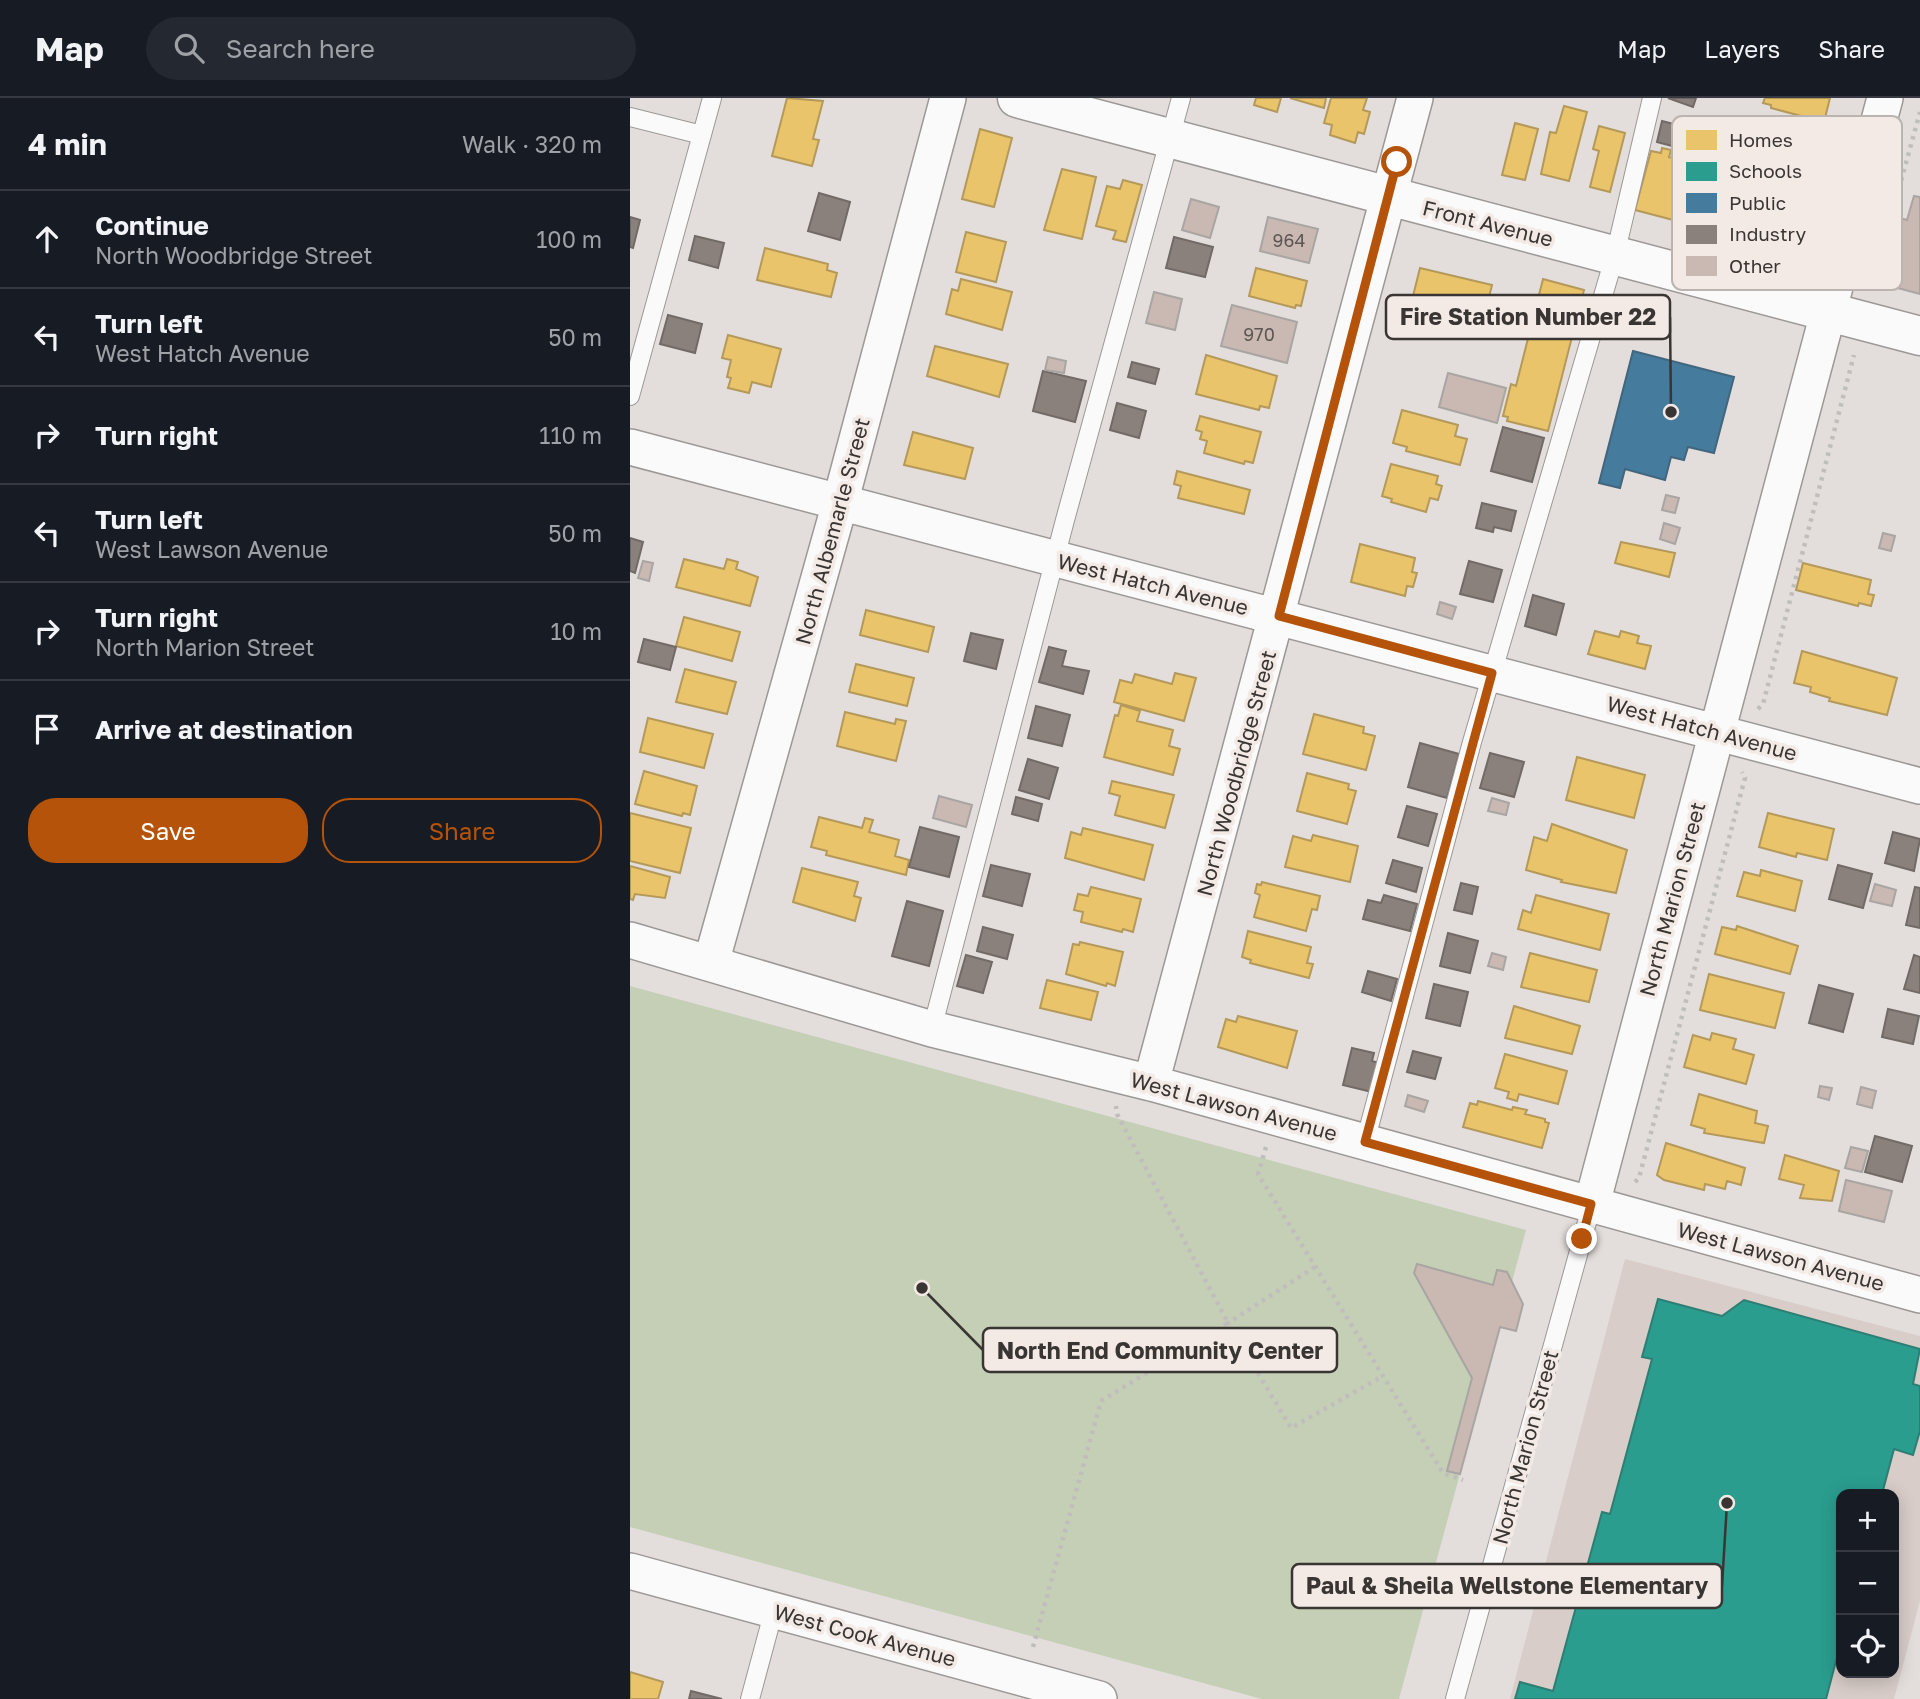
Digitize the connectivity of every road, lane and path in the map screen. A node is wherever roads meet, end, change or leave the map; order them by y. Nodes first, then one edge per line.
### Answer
1 (712, 98) edge
2 (948, 98) edge
3 (1017, 98) edge
4 (1181, 98) edge
5 (1415, 98) edge
6 (1652, 98) edge
7 (1885, 98) edge
8 (1920, 112) edge
9 (1880, 116) edge
10 (630, 117) edge
11 (702, 135) junction
12 (1170, 139) junction
13 (1902, 178) edge
14 (1387, 198) junction
15 (1615, 255) junction
16 (1672, 270) edge
17 (1746, 290) edge
18 (1835, 290) edge
19 (1829, 312) junction
20 (1920, 336) edge
21 (1854, 355) dead end
22 (630, 396) edge
23 (630, 447) edge
24 (840, 503) junction
25 (1055, 559) junction
26 (1279, 616) junction
27 (1492, 673) junction
28 (1755, 712) dead end
29 (1716, 732) junction
30 (1740, 768) dead end
31 (1920, 786) edge
32 (630, 940) edge
33 (711, 963) junction
34 (932, 1029) junction
35 (1151, 1083) junction
36 (1116, 1105) dead end
37 (1275, 1117) junction
38 (1365, 1142) junction
39 (1635, 1182) dead end
40 (1591, 1204) junction
41 (1315, 1267) junction
42 (1920, 1295) edge
43 (1228, 1323) junction
44 (1383, 1376) junction
45 (1463, 1480) dead end
46 (630, 1571) edge
47 (774, 1610) junction
48 (1028, 1654) dead end
49 (989, 1684) edge
50 (750, 1699) edge
51 (1099, 1699) edge
52 (1455, 1699) edge

1 - 11 lane
2 - 24 street, North Albemarle Street
3 - 12 street, Front Avenue
4 - 12 lane
5 - 14 street, North Woodbridge Street
6 - 15 lane
7 - 9 street, North Marion Street
8 - 13 path
10 - 11 lane
11 - 22 lane
12 - 14 street, Front Avenue
12 - 25 lane
14 - 15 street, Front Avenue
14 - 26 street, North Woodbridge Street
15 - 16 street, Front Avenue
15 - 27 lane
17 - 19 street, Front Avenue
18 - 19 street, North Marion Street
19 - 20 street, Front Avenue
19 - 29 street, North Marion Street
21 - 28 path
23 - 24 street, West Hatch Avenue
24 - 25 street, West Hatch Avenue
24 - 33 street, North Albemarle Street
25 - 26 street, West Hatch Avenue
25 - 34 lane
26 - 27 street, West Hatch Avenue
26 - 35 street, North Woodbridge Street
27 - 29 street, West Hatch Avenue
27 - 38 lane
29 - 31 street, West Hatch Avenue
29 - 40 street, North Marion Street
30 - 39 path
32 - 33 street, West Lawson Avenue
33 - 34 street, West Lawson Avenue
34 - 35 street, West Lawson Avenue
35 - 37 street, West Lawson Avenue
36 - 43 path
37 - 38 street, West Lawson Avenue
37 - 41 path
38 - 40 street, West Lawson Avenue
40 - 42 street, West Lawson Avenue
40 - 52 lane, North Marion Street
41 - 43 path
41 - 44 path
43 - 44 path
43 - 48 path
44 - 45 path
46 - 47 street, West Cook Avenue
47 - 49 street, West Cook Avenue
47 - 50 lane
49 - 51 street, West Cook Avenue

